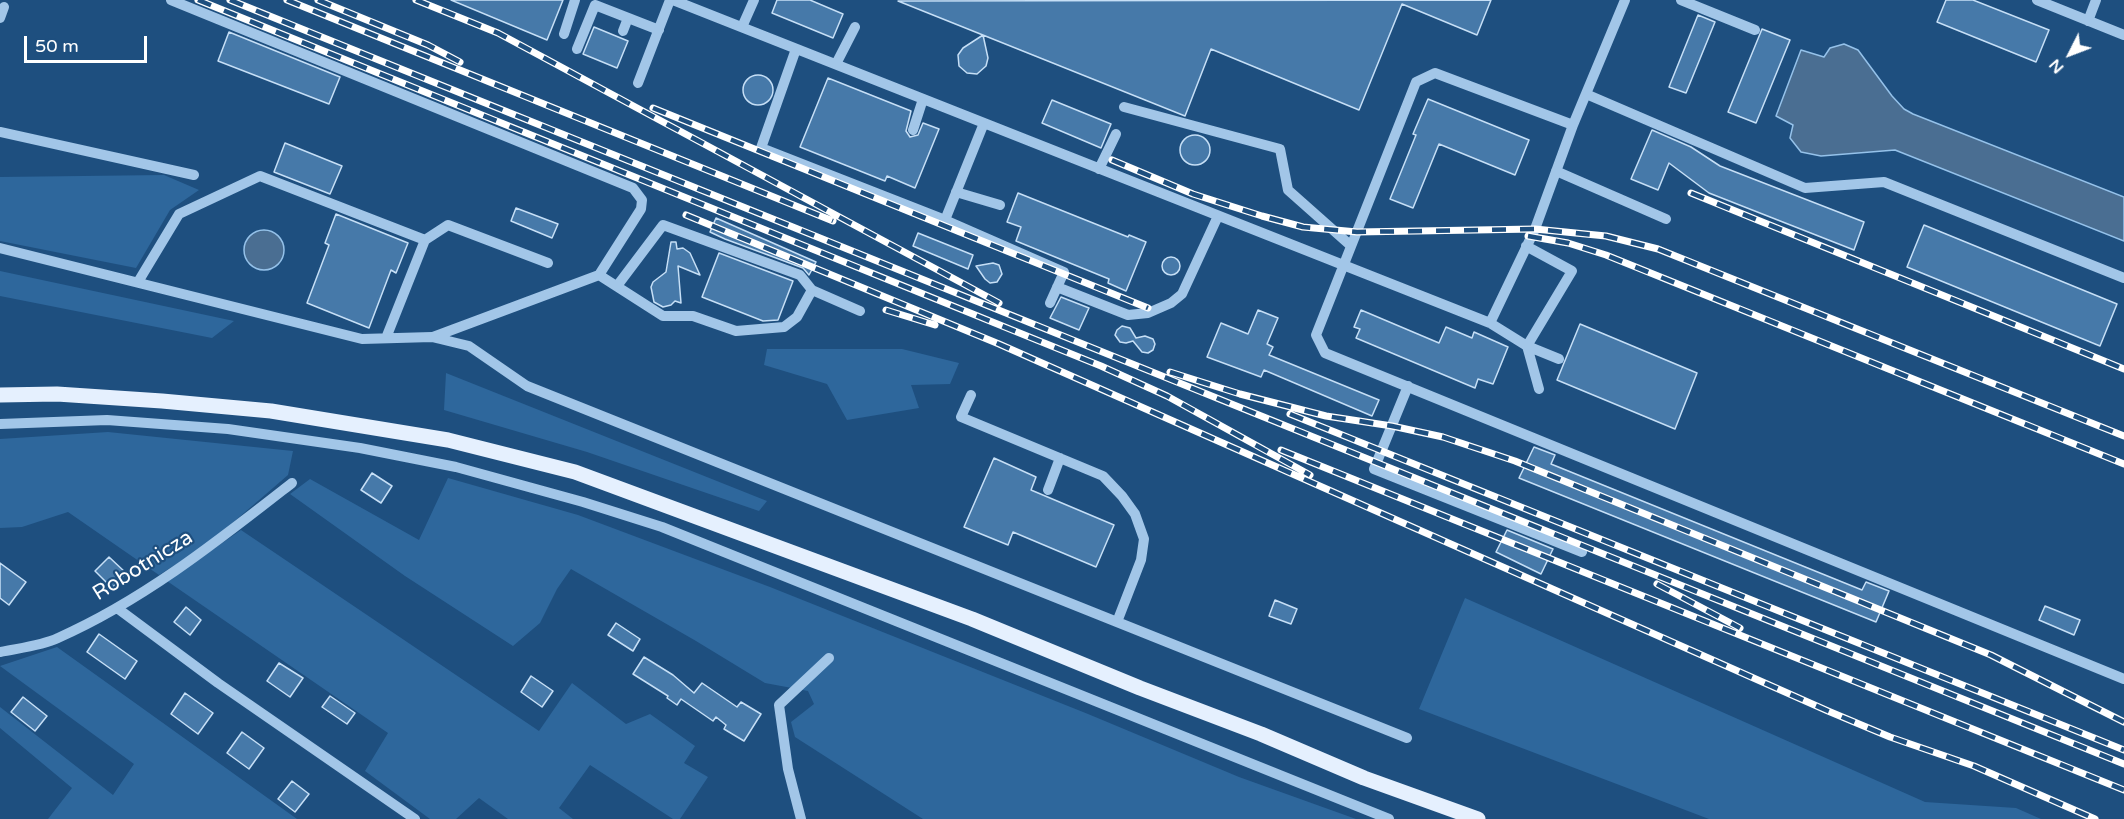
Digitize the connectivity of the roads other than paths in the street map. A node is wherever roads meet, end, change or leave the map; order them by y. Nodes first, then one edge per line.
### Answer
1 (171, 0) edge
2 (575, 0) edge
3 (672, 0) edge
4 (754, 0) edge
5 (1625, 0) edge
6 (1681, 0) edge
7 (2037, 0) edge
8 (2096, 0) edge
9 (4, 7) dead end
10 (0, 18) edge
11 (628, 18) junction
12 (2088, 21) junction
13 (742, 27) junction
14 (855, 27) dead end
15 (659, 30) junction
16 (1755, 30) dead end
17 (623, 31) dead end
18 (564, 34) dead end
19 (2124, 35) edge
20 (577, 49) dead end
21 (796, 49) junction
22 (836, 64) junction
23 (638, 83) dead end
24 (889, 86) junction
25 (1586, 94) junction
26 (884, 97) dead end
27 (923, 99) junction
28 (1124, 107) dead end
29 (984, 123) junction
30 (1573, 125) junction
31 (913, 130) dead end
32 (0, 132) edge
33 (1116, 134) dead end
34 (1100, 169) junction
35 (1556, 171) junction
36 (194, 175) dead end
37 (956, 192) junction
38 (1000, 205) dead end
39 (1218, 216) junction
40 (1666, 219) dead end
41 (945, 220) junction
42 (425, 240) junction
43 (1350, 245) junction
44 (1526, 246) junction
45 (0, 248) edge
46 (548, 263) dead end
47 (1342, 265) junction
48 (599, 275) junction
49 (2124, 278) edge
50 (138, 282) junction
51 (617, 286) junction
52 (1057, 287) junction
53 (812, 290) junction
54 (1050, 303) dead end
55 (861, 311) dead end
56 (1490, 324) junction
57 (432, 337) junction
58 (386, 338) junction
59 (1527, 346) junction
60 (1559, 359) dead end
61 (1408, 387) junction
62 (1539, 389) dead end
63 (0, 395) edge
64 (970, 395) dead end
65 (0, 424) edge
66 (1060, 458) junction
67 (292, 483) dead end
68 (1048, 490) dead end
69 (1582, 552) dead end
70 (117, 608) junction
71 (1117, 622) junction
72 (0, 652) edge
73 (829, 658) dead end
74 (2124, 679) edge
75 (1407, 738) dead end
76 (415, 819) edge
77 (801, 819) edge
78 (1389, 819) edge
79 (1478, 819) edge

1 - 48 street
2 - 18 street
3 - 13 street
3 - 15 street
4 - 13 street
5 - 25 street
6 - 16 street
7 - 12 street
8 - 12 street
9 - 10 street
11 - 15 street
11 - 17 street
11 - 20 street
12 - 19 street
13 - 21 street
14 - 22 street
15 - 23 street
21 - 22 street
21 - 41 street
22 - 24 street
24 - 26 street
24 - 27 street
25 - 30 street
25 - 49 street
27 - 29 street
27 - 31 street
28 - 43 street
29 - 34 street
29 - 37 street
30 - 35 street
30 - 43 street
32 - 36 street
33 - 34 street
34 - 39 street
35 - 40 street
35 - 44 street
37 - 38 street
37 - 41 street
39 - 47 street
39 - 52 street
41 - 52 street
42 - 46 street
42 - 50 street
42 - 58 street
43 - 47 street
44 - 56 street
44 - 59 street
45 - 50 street
47 - 56 street
47 - 61 street
48 - 51 street
48 - 57 street
50 - 58 street
51 - 53 street
51 - 53 street
52 - 54 street
53 - 55 street
56 - 59 street
57 - 58 street
57 - 71 street
59 - 60 street
59 - 62 street
61 - 69 street
61 - 74 street
63 - 79 main road
64 - 66 street
65 - 78 street
66 - 68 street
66 - 71 street
67 - 70 street, Robotnicza
70 - 72 street, Robotnicza
70 - 76 street
71 - 75 street
73 - 77 street

